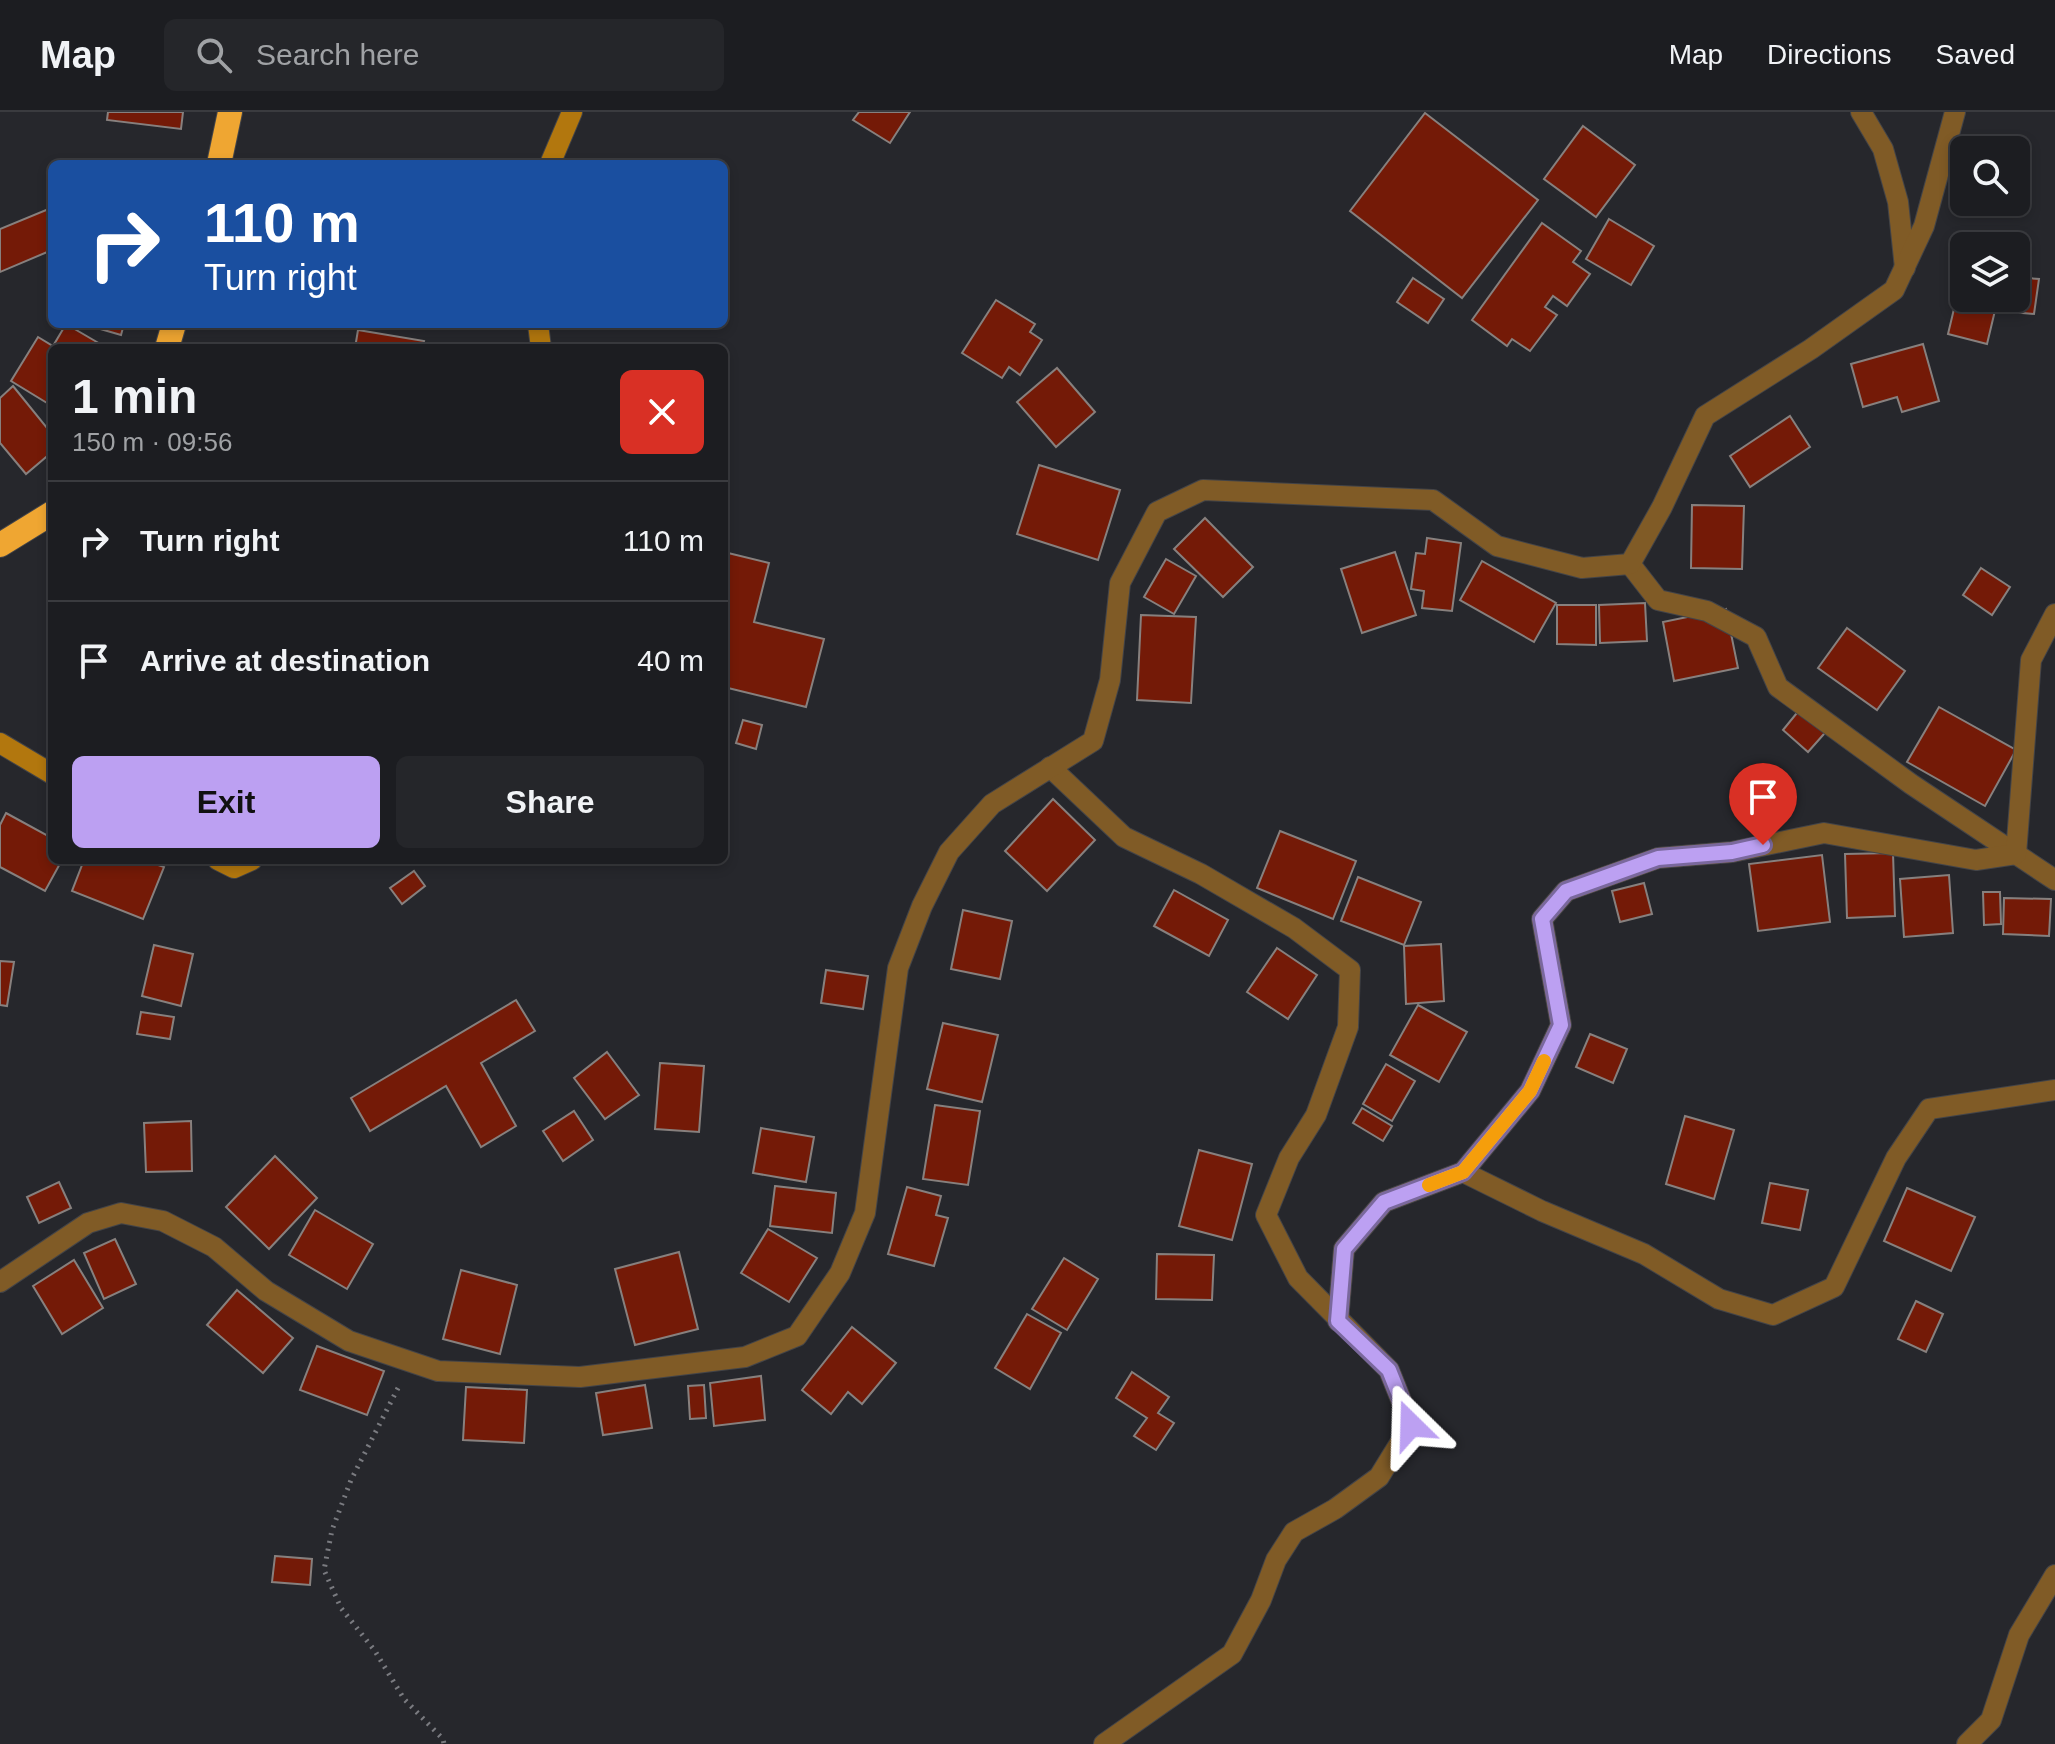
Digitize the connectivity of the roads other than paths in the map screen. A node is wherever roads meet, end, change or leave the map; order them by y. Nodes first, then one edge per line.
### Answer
1 (230, 112) edge
2 (572, 112) edge
3 (1861, 112) edge
4 (1955, 112) edge
5 (220, 160) edge
6 (552, 160) edge
7 (1905, 268) junction
8 (48, 515) edge
9 (0, 545) edge
10 (1630, 564) junction
11 (2055, 614) edge
12 (0, 743) edge
13 (1050, 767) junction
14 (48, 772) edge
15 (2016, 854) junction
16 (2055, 880) edge
17 (2055, 1090) edge
18 (1463, 1172) junction
19 (0, 1282) edge
20 (1338, 1321) junction
21 (2055, 1575) edge
22 (1104, 1744) edge
23 (1967, 1744) edge

1 - 5 highway
2 - 6 street
3 - 7 street
4 - 7 street
7 - 10 street
8 - 9 highway
10 - 13 street
10 - 15 street
11 - 15 street
12 - 14 street
13 - 19 street
13 - 20 street
15 - 16 street
15 - 18 street
17 - 18 street
18 - 20 street
20 - 22 street
21 - 23 street

